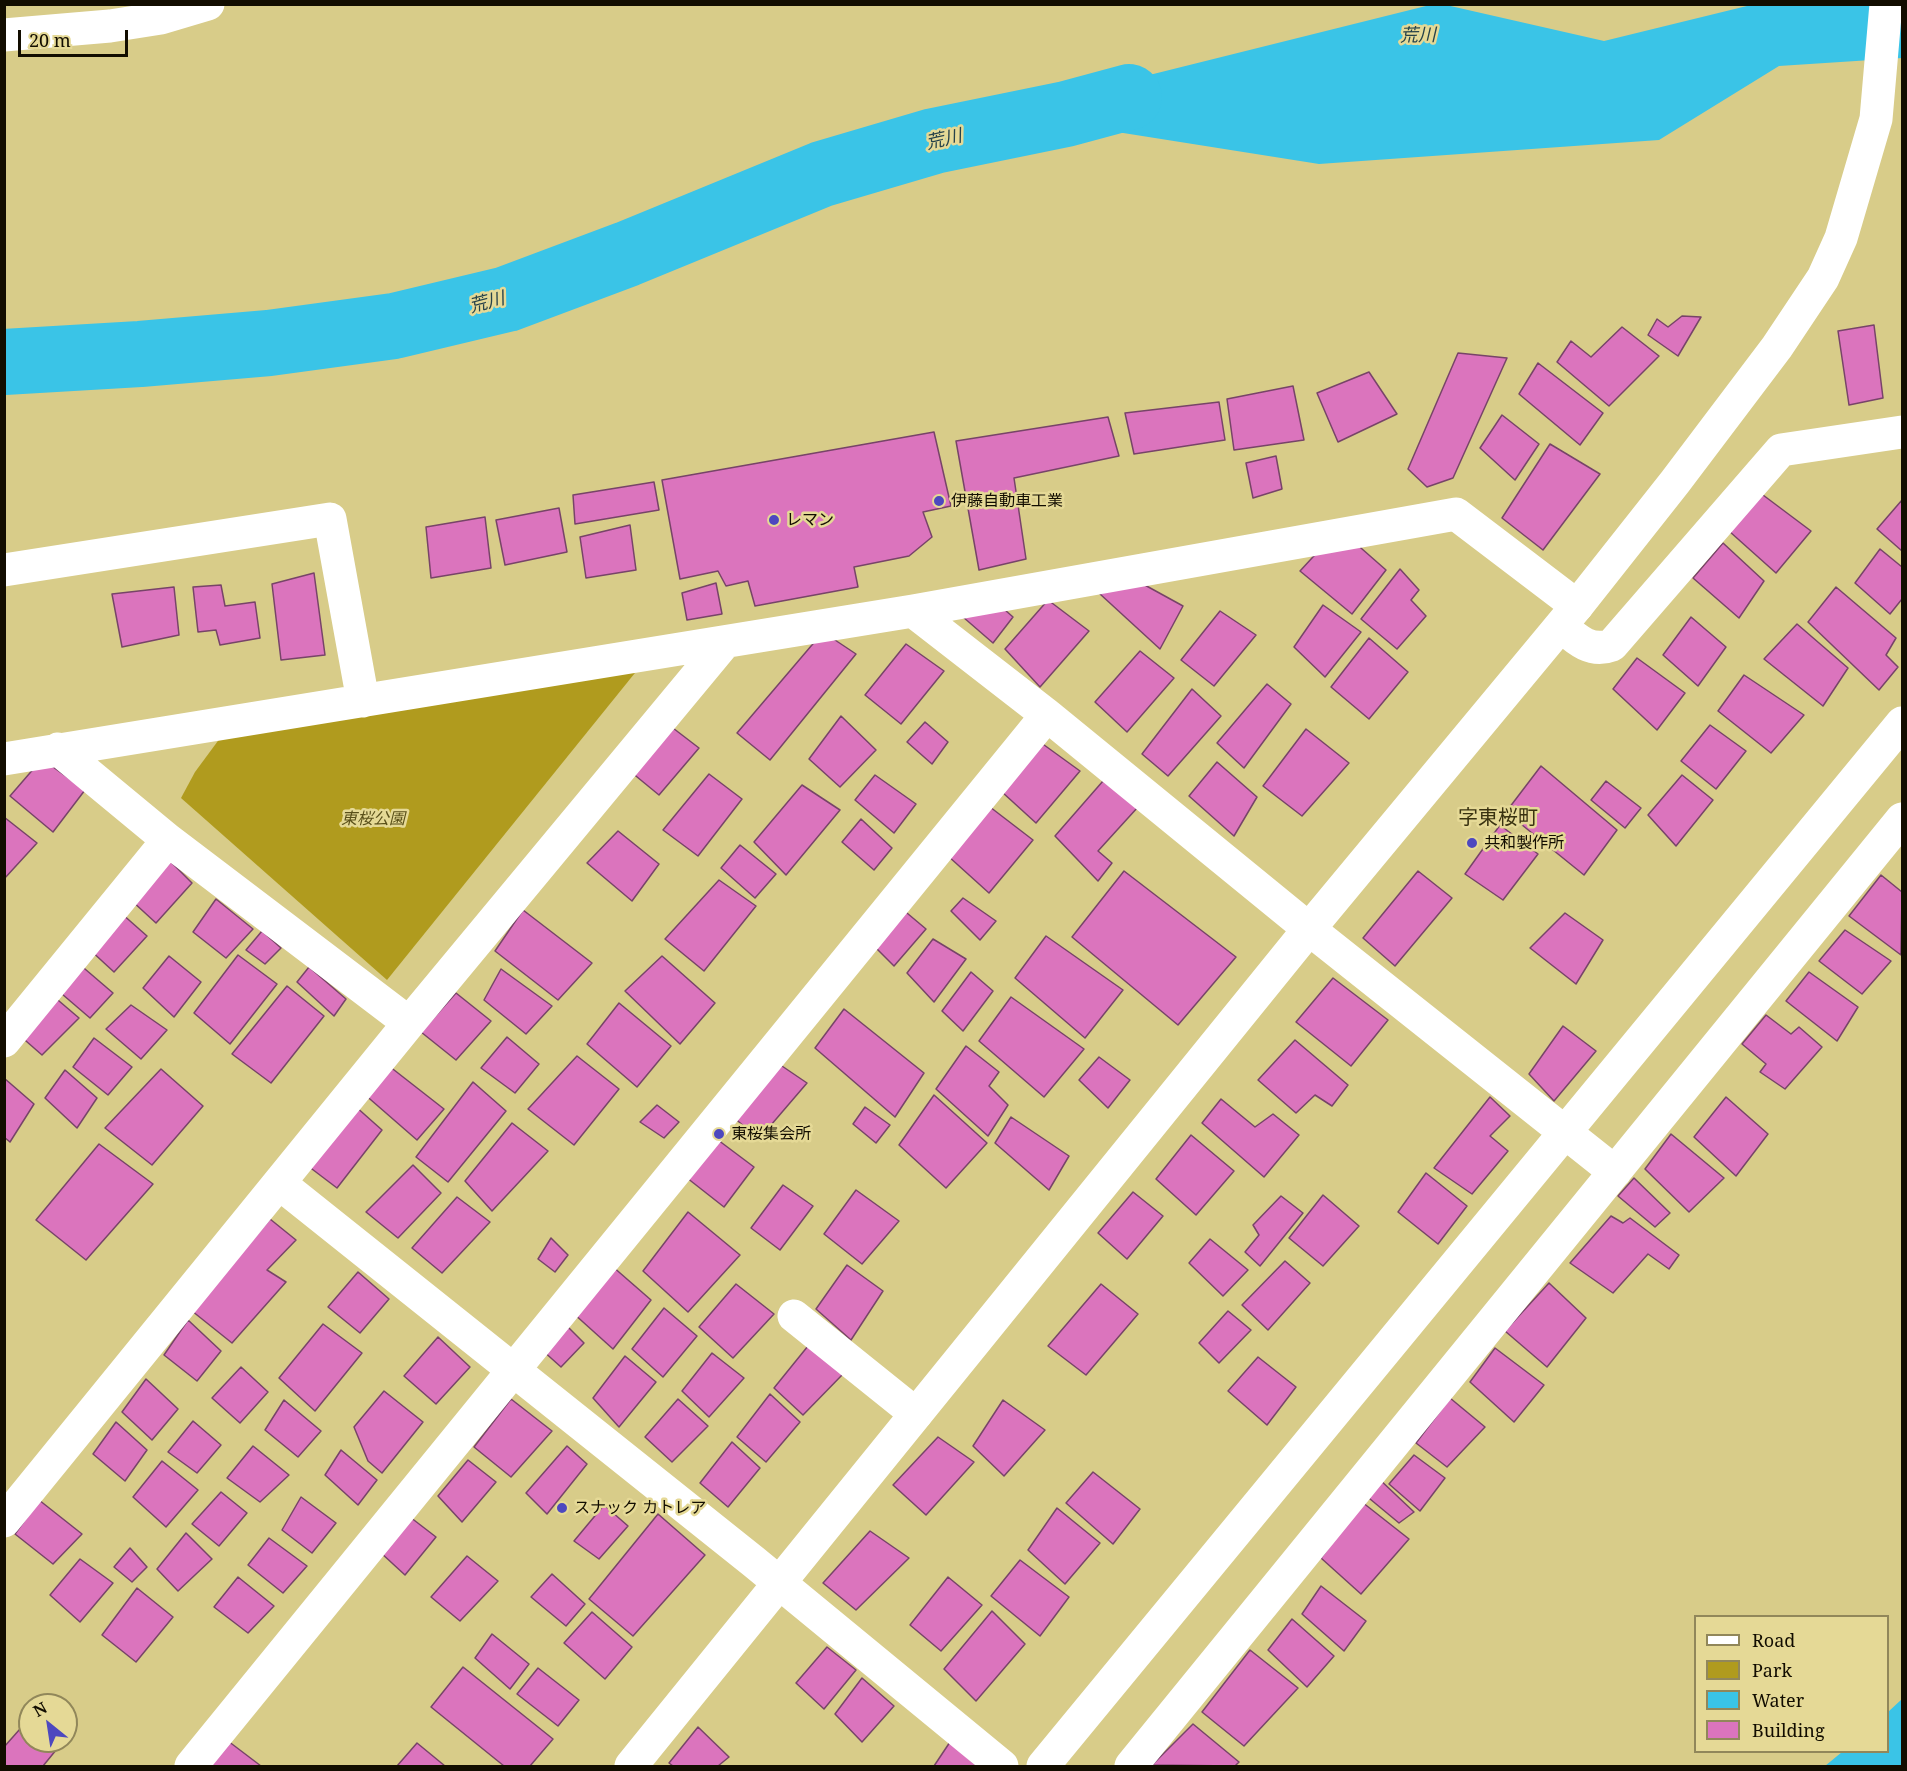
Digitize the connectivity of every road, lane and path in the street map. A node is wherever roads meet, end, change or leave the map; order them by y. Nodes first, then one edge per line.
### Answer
1 (208, 4) edge
2 (1886, 4) edge
3 (4, 35) edge
4 (1902, 432) edge
5 (4, 570) edge
6 (913, 611) junction
7 (1569, 616) junction
8 (725, 642) junction
9 (363, 701) junction
10 (1047, 715) junction
11 (1902, 723) edge
12 (58, 749) junction
13 (4, 759) edge
14 (1902, 819) edge
15 (168, 840) junction
16 (1309, 929) junction
17 (409, 1023) junction
18 (4, 1041) edge
19 (1566, 1131) junction
20 (1615, 1172) junction
21 (279, 1183) junction
22 (794, 1317) dead end
23 (513, 1371) junction
24 (916, 1414) junction
25 (4, 1521) edge
26 (781, 1583) junction
27 (190, 1767) edge
28 (631, 1767) edge
29 (1002, 1767) edge
30 (1043, 1767) edge
31 (1131, 1767) edge

1 - 3 street
2 - 7 street
4 - 7 street
5 - 9 street
6 - 7 street
6 - 8 street
6 - 10 street
7 - 16 street
8 - 9 street
8 - 17 street
9 - 12 street
10 - 16 street
10 - 23 street
11 - 19 street
12 - 13 street
12 - 15 street
14 - 20 street
15 - 17 street
15 - 18 street
16 - 19 street
16 - 24 street
17 - 21 street
19 - 20 street
19 - 30 street
20 - 31 street
21 - 23 street
21 - 25 street
22 - 24 street
23 - 26 street
23 - 27 street
24 - 26 street
26 - 28 street
26 - 29 street

